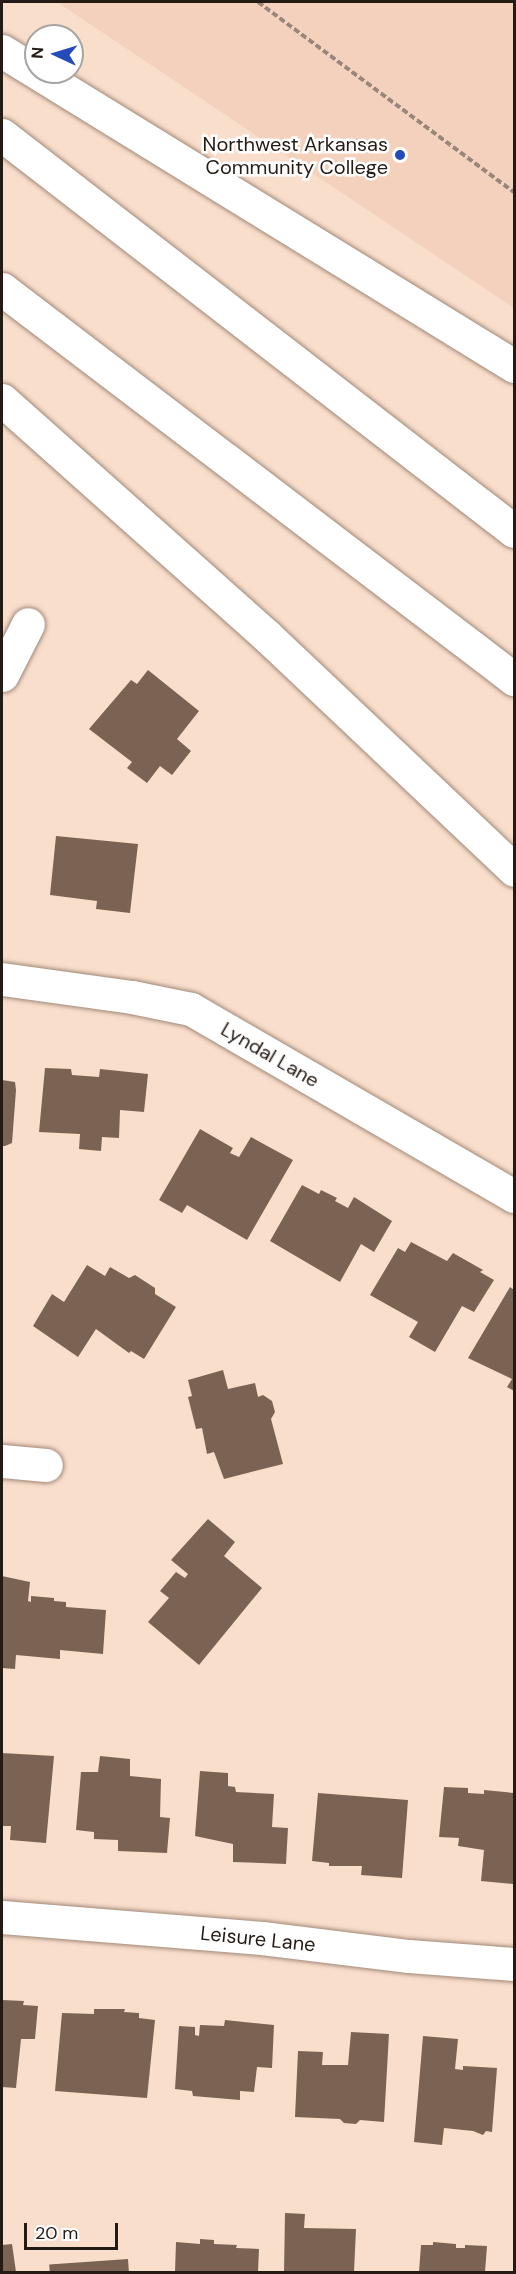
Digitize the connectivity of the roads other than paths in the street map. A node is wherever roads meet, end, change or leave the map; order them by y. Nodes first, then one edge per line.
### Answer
1 (2, 51) edge
2 (2, 135) edge
3 (2, 290) edge
4 (514, 366) edge
5 (2, 400) edge
6 (514, 531) edge
7 (28, 624) dead end
8 (2, 675) edge
9 (514, 679) edge
10 (514, 870) edge
11 (2, 978) edge
12 (514, 1196) edge
13 (2, 1461) edge
14 (46, 1465) dead end
15 (2, 1917) edge
16 (514, 1964) edge

1 - 4 main road
2 - 6 main road
3 - 9 main road
5 - 10 main road
7 - 8 main road
11 - 12 main road, Lyndal Lane
13 - 14 main road
15 - 16 main road, Leisure Lane

